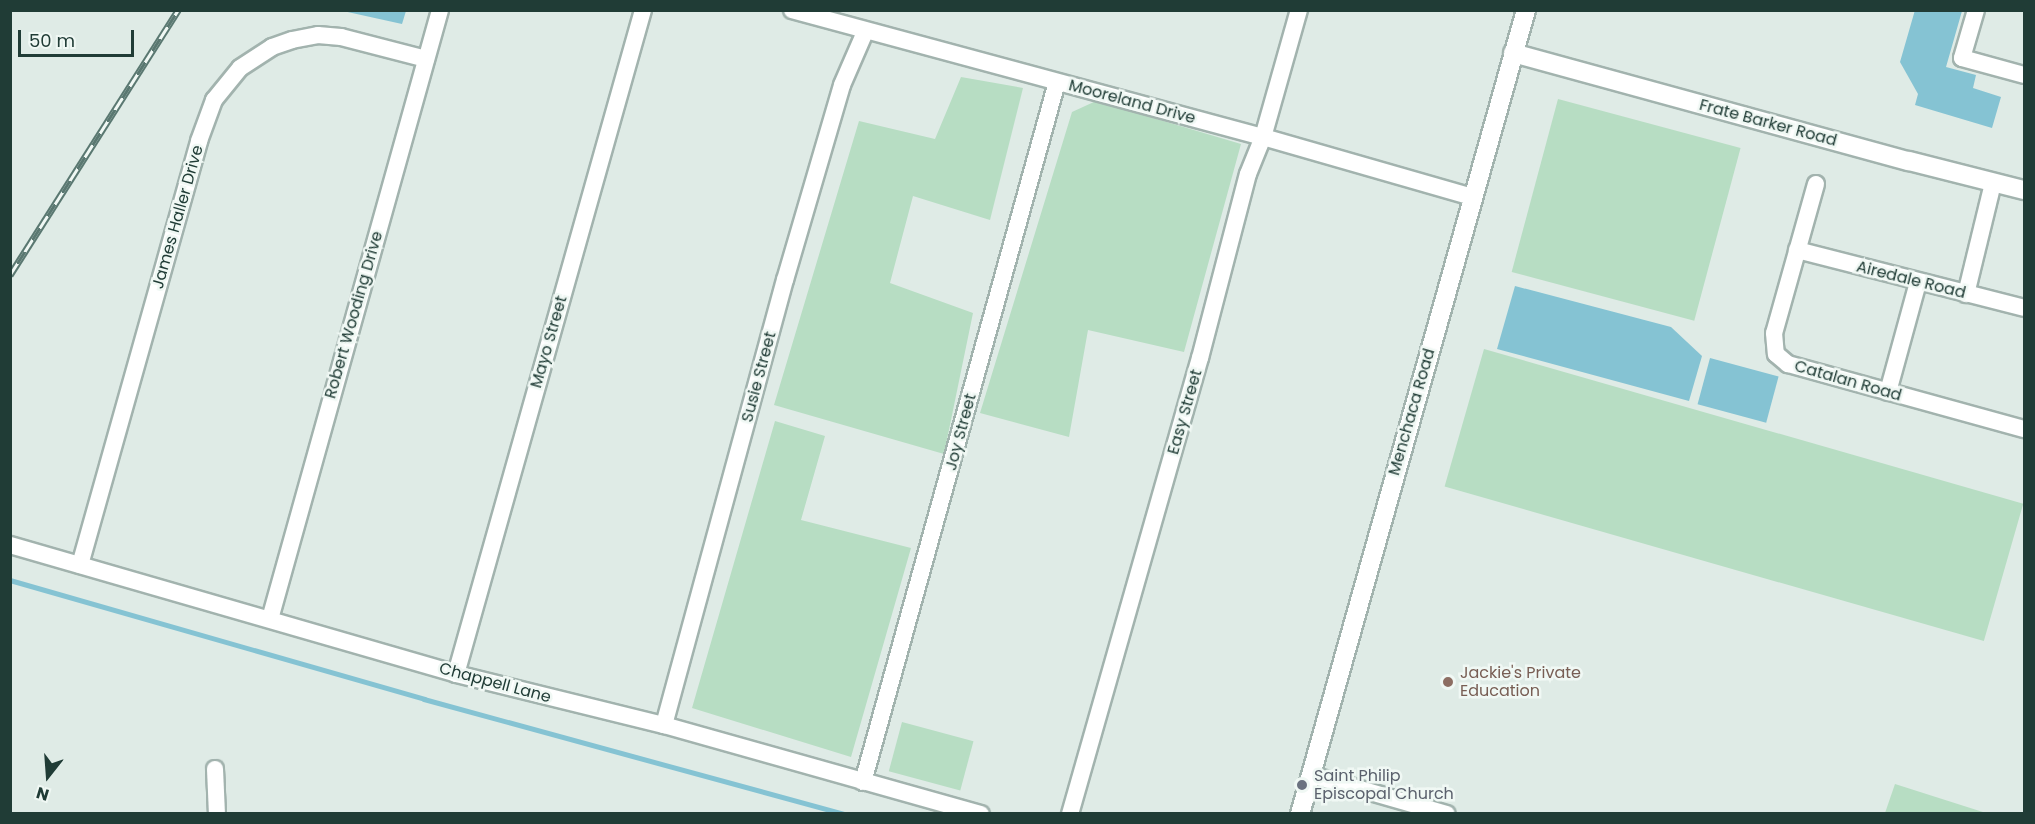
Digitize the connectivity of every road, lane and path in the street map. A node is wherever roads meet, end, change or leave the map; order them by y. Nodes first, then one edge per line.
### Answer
1 (440, 10) edge
2 (643, 10) edge
3 (792, 10) edge
4 (1299, 10) edge
5 (1526, 10) edge
6 (1976, 10) edge
7 (865, 32) junction
8 (1513, 53) junction
9 (426, 59) junction
10 (2025, 75) edge
11 (1057, 82) junction
12 (1263, 137) junction
13 (1993, 183) junction
14 (1816, 184) dead end
15 (2025, 190) edge
16 (1472, 197) junction
17 (1797, 250) junction
18 (1918, 282) junction
19 (1966, 294) junction
20 (2025, 308) edge
21 (1888, 392) junction
22 (2025, 429) edge
23 (10, 545) edge
24 (80, 565) junction
25 (270, 619) junction
26 (456, 674) junction
27 (664, 725) junction
28 (214, 769) dead end
29 (1311, 775) junction
30 (863, 782) junction
31 (217, 813) edge
32 (981, 813) edge
33 (1070, 813) edge
34 (1300, 813) edge
35 (1447, 813) edge

1 - 9 street, Robert Wooding Drive
2 - 26 street, Mayo Street
3 - 7 street, Mooreland Drive
4 - 12 street, Easy Street
5 - 8 main road, Menchaca Road
6 - 10 street
7 - 11 street, Mooreland Drive
7 - 27 street, Susie Street
8 - 13 main road, Frate Barker Road
8 - 16 main road, Menchaca Road
9 - 24 street, James Haller Drive
9 - 25 street, Robert Wooding Drive
11 - 12 street, Mooreland Drive
11 - 30 street, Joy Street
12 - 16 street, Mooreland Drive
12 - 33 street, Easy Street
13 - 15 main road, Frate Barker Road
13 - 19 street
14 - 17 street, Catalan Road
16 - 29 main road, Menchaca Road
17 - 18 street, Airedale Road
17 - 21 street, Catalan Road
18 - 19 street, Airedale Road
18 - 21 street
19 - 20 street, Airedale Road
21 - 22 street, Catalan Road
23 - 24 street, Chappell Lane
24 - 25 street, Chappell Lane
25 - 26 street, Chappell Lane
26 - 27 street, Chappell Lane
27 - 30 street, Chappell Lane
28 - 31 street
29 - 34 main road, Menchaca Road
29 - 35 street
30 - 32 street, Chappell Lane

